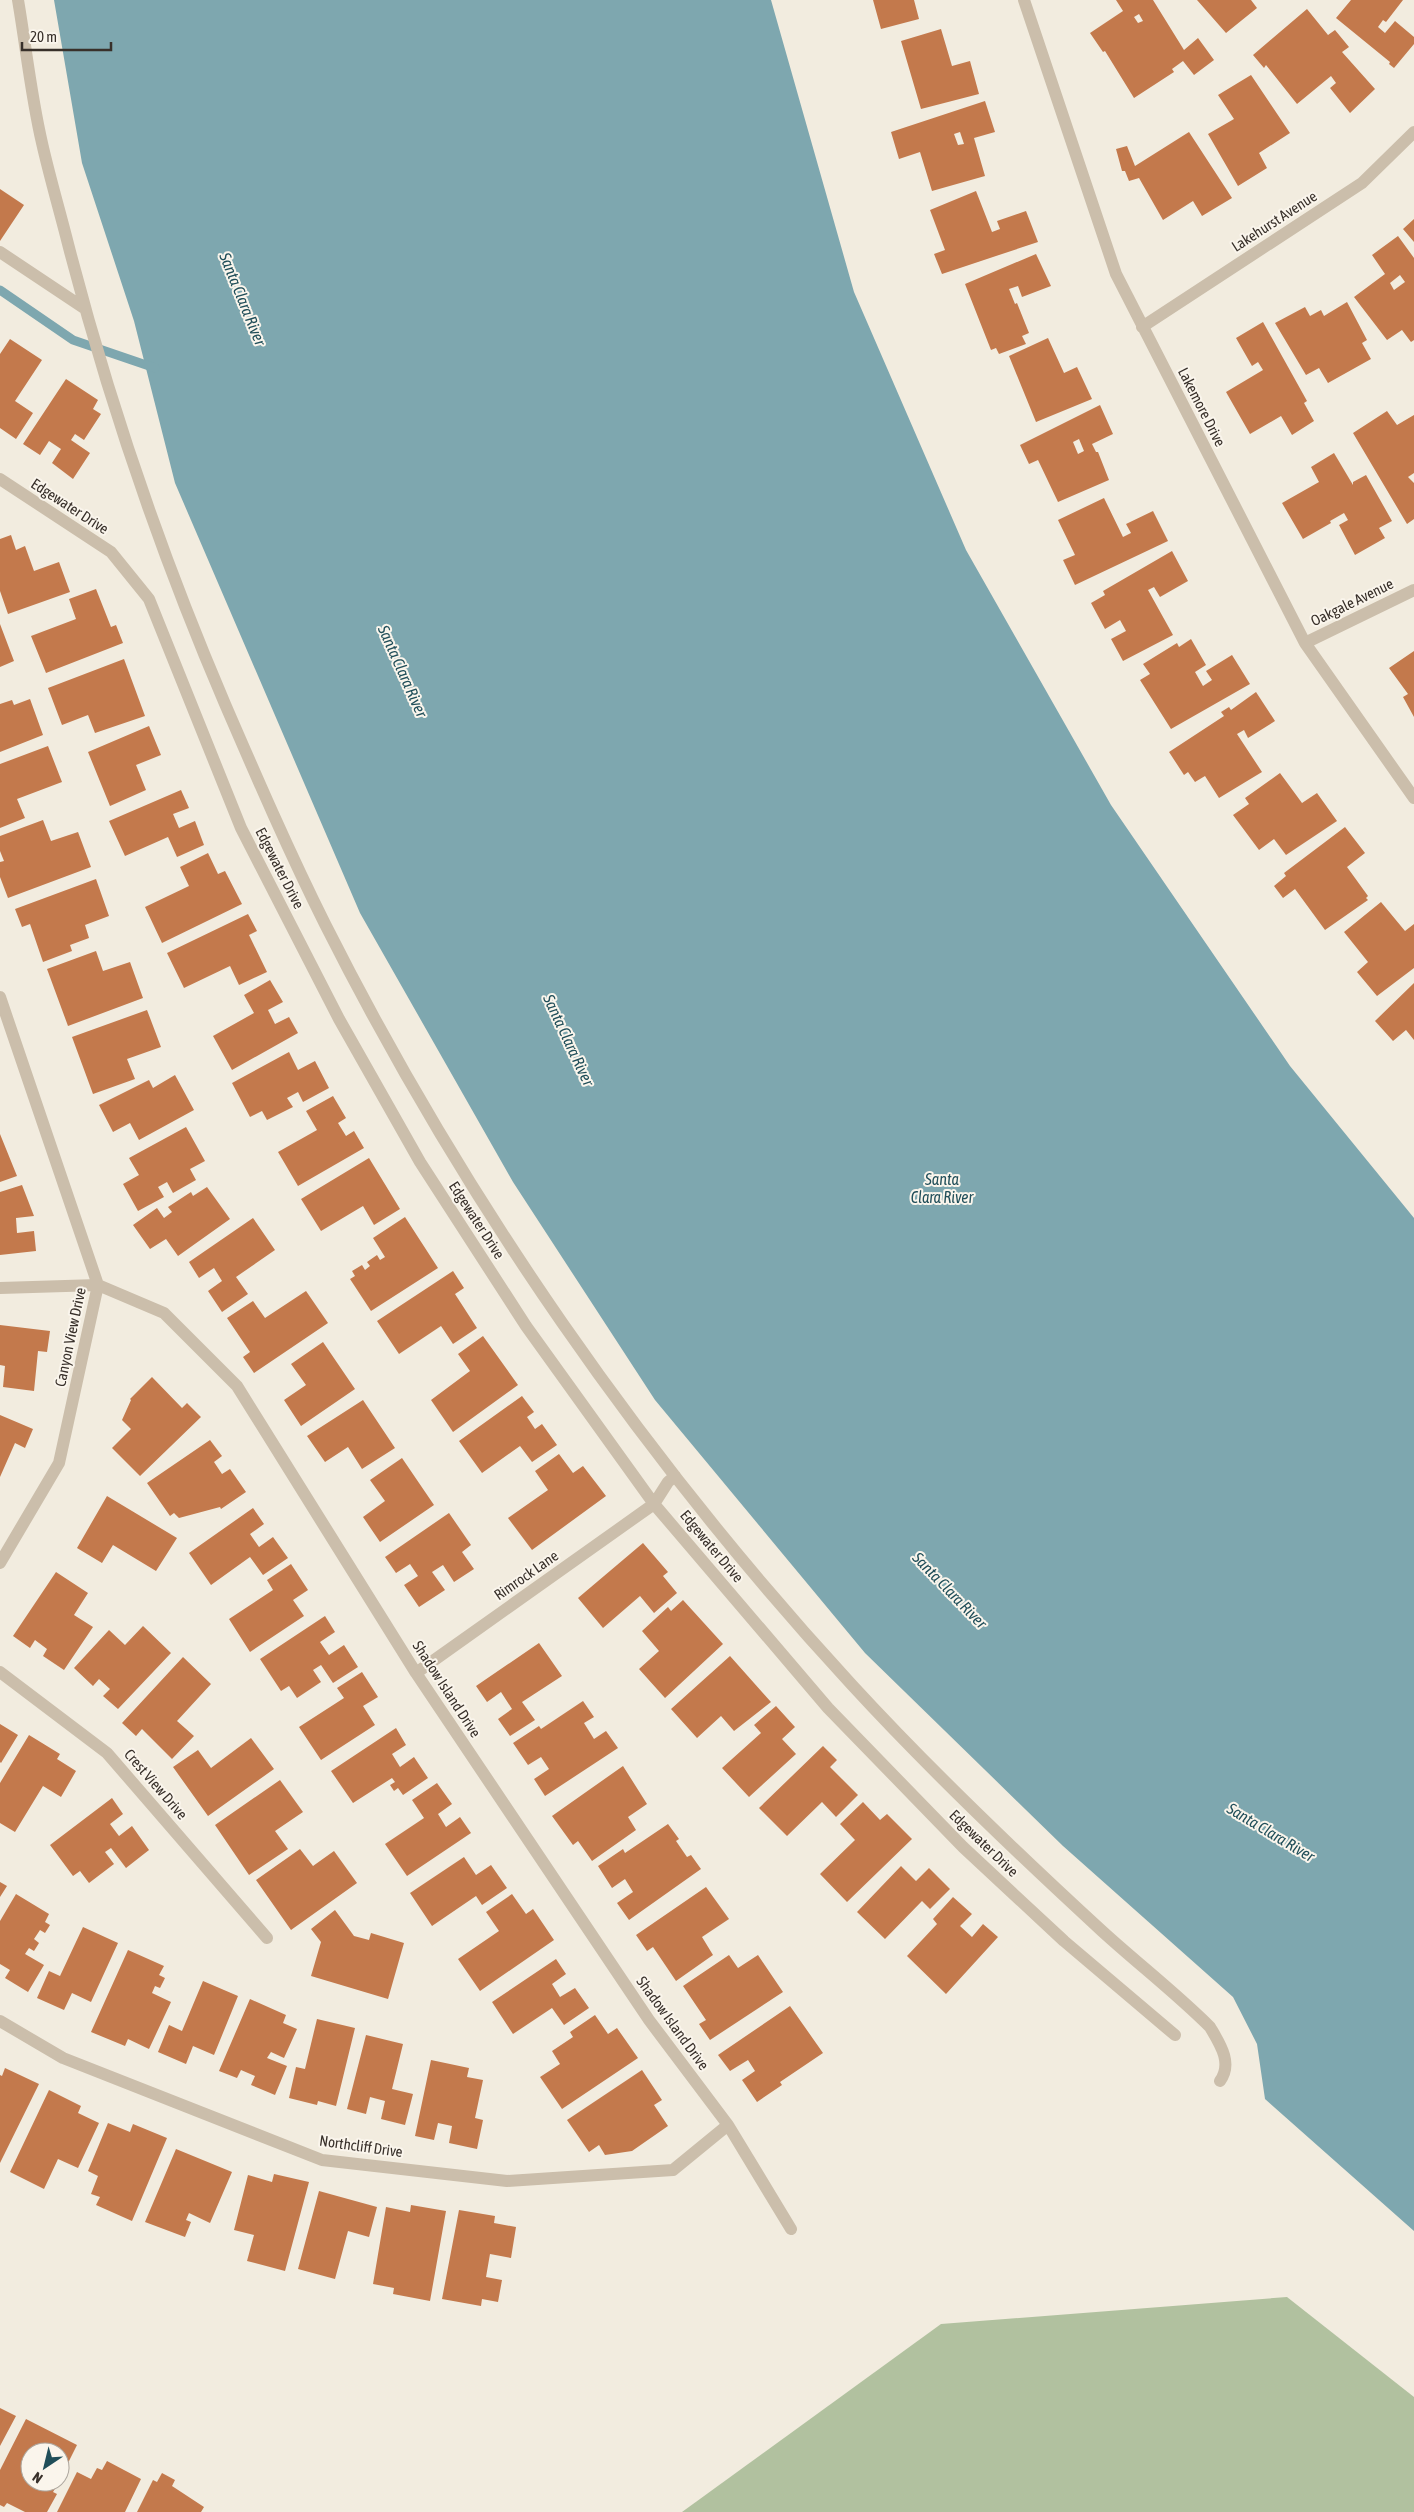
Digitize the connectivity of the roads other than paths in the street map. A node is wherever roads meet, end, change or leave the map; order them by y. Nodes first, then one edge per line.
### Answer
1 (18, 0) edge
2 (1024, 0) edge
3 (1414, 132) edge
4 (0, 252) edge
5 (84, 308) junction
6 (1142, 327) junction
7 (0, 479) edge
8 (1414, 590) edge
9 (1305, 642) junction
10 (1414, 798) edge
11 (0, 997) edge
12 (98, 1285) junction
13 (0, 1288) edge
14 (675, 1476) junction
15 (654, 1504) junction
16 (0, 1563) edge
17 (0, 1672) edge
18 (416, 1673) junction
19 (267, 1938) dead end
20 (0, 2021) edge
21 (1175, 2035) dead end
22 (1220, 2081) dead end
23 (728, 2125) junction
24 (791, 2229) dead end

1 - 5 street
2 - 6 street, Lakemore Drive
3 - 6 street, Lakehurst Avenue
4 - 5 street
5 - 14 street
6 - 9 street, Lakemore Drive
7 - 15 street, Edgewater Drive
8 - 9 street, Oakgale Avenue
9 - 10 street, Lakemore Drive
11 - 12 street, Canyon View Drive
12 - 13 street, Shadow Island Drive
12 - 16 street, Canyon View Drive
12 - 18 street, Shadow Island Drive
14 - 15 street
14 - 22 street
15 - 18 street, Rimrock Lane
15 - 21 street, Edgewater Drive
17 - 19 street, Crest View Drive
18 - 23 street, Shadow Island Drive
20 - 23 street, Northcliff Drive
23 - 24 street, Shadow Island Drive

